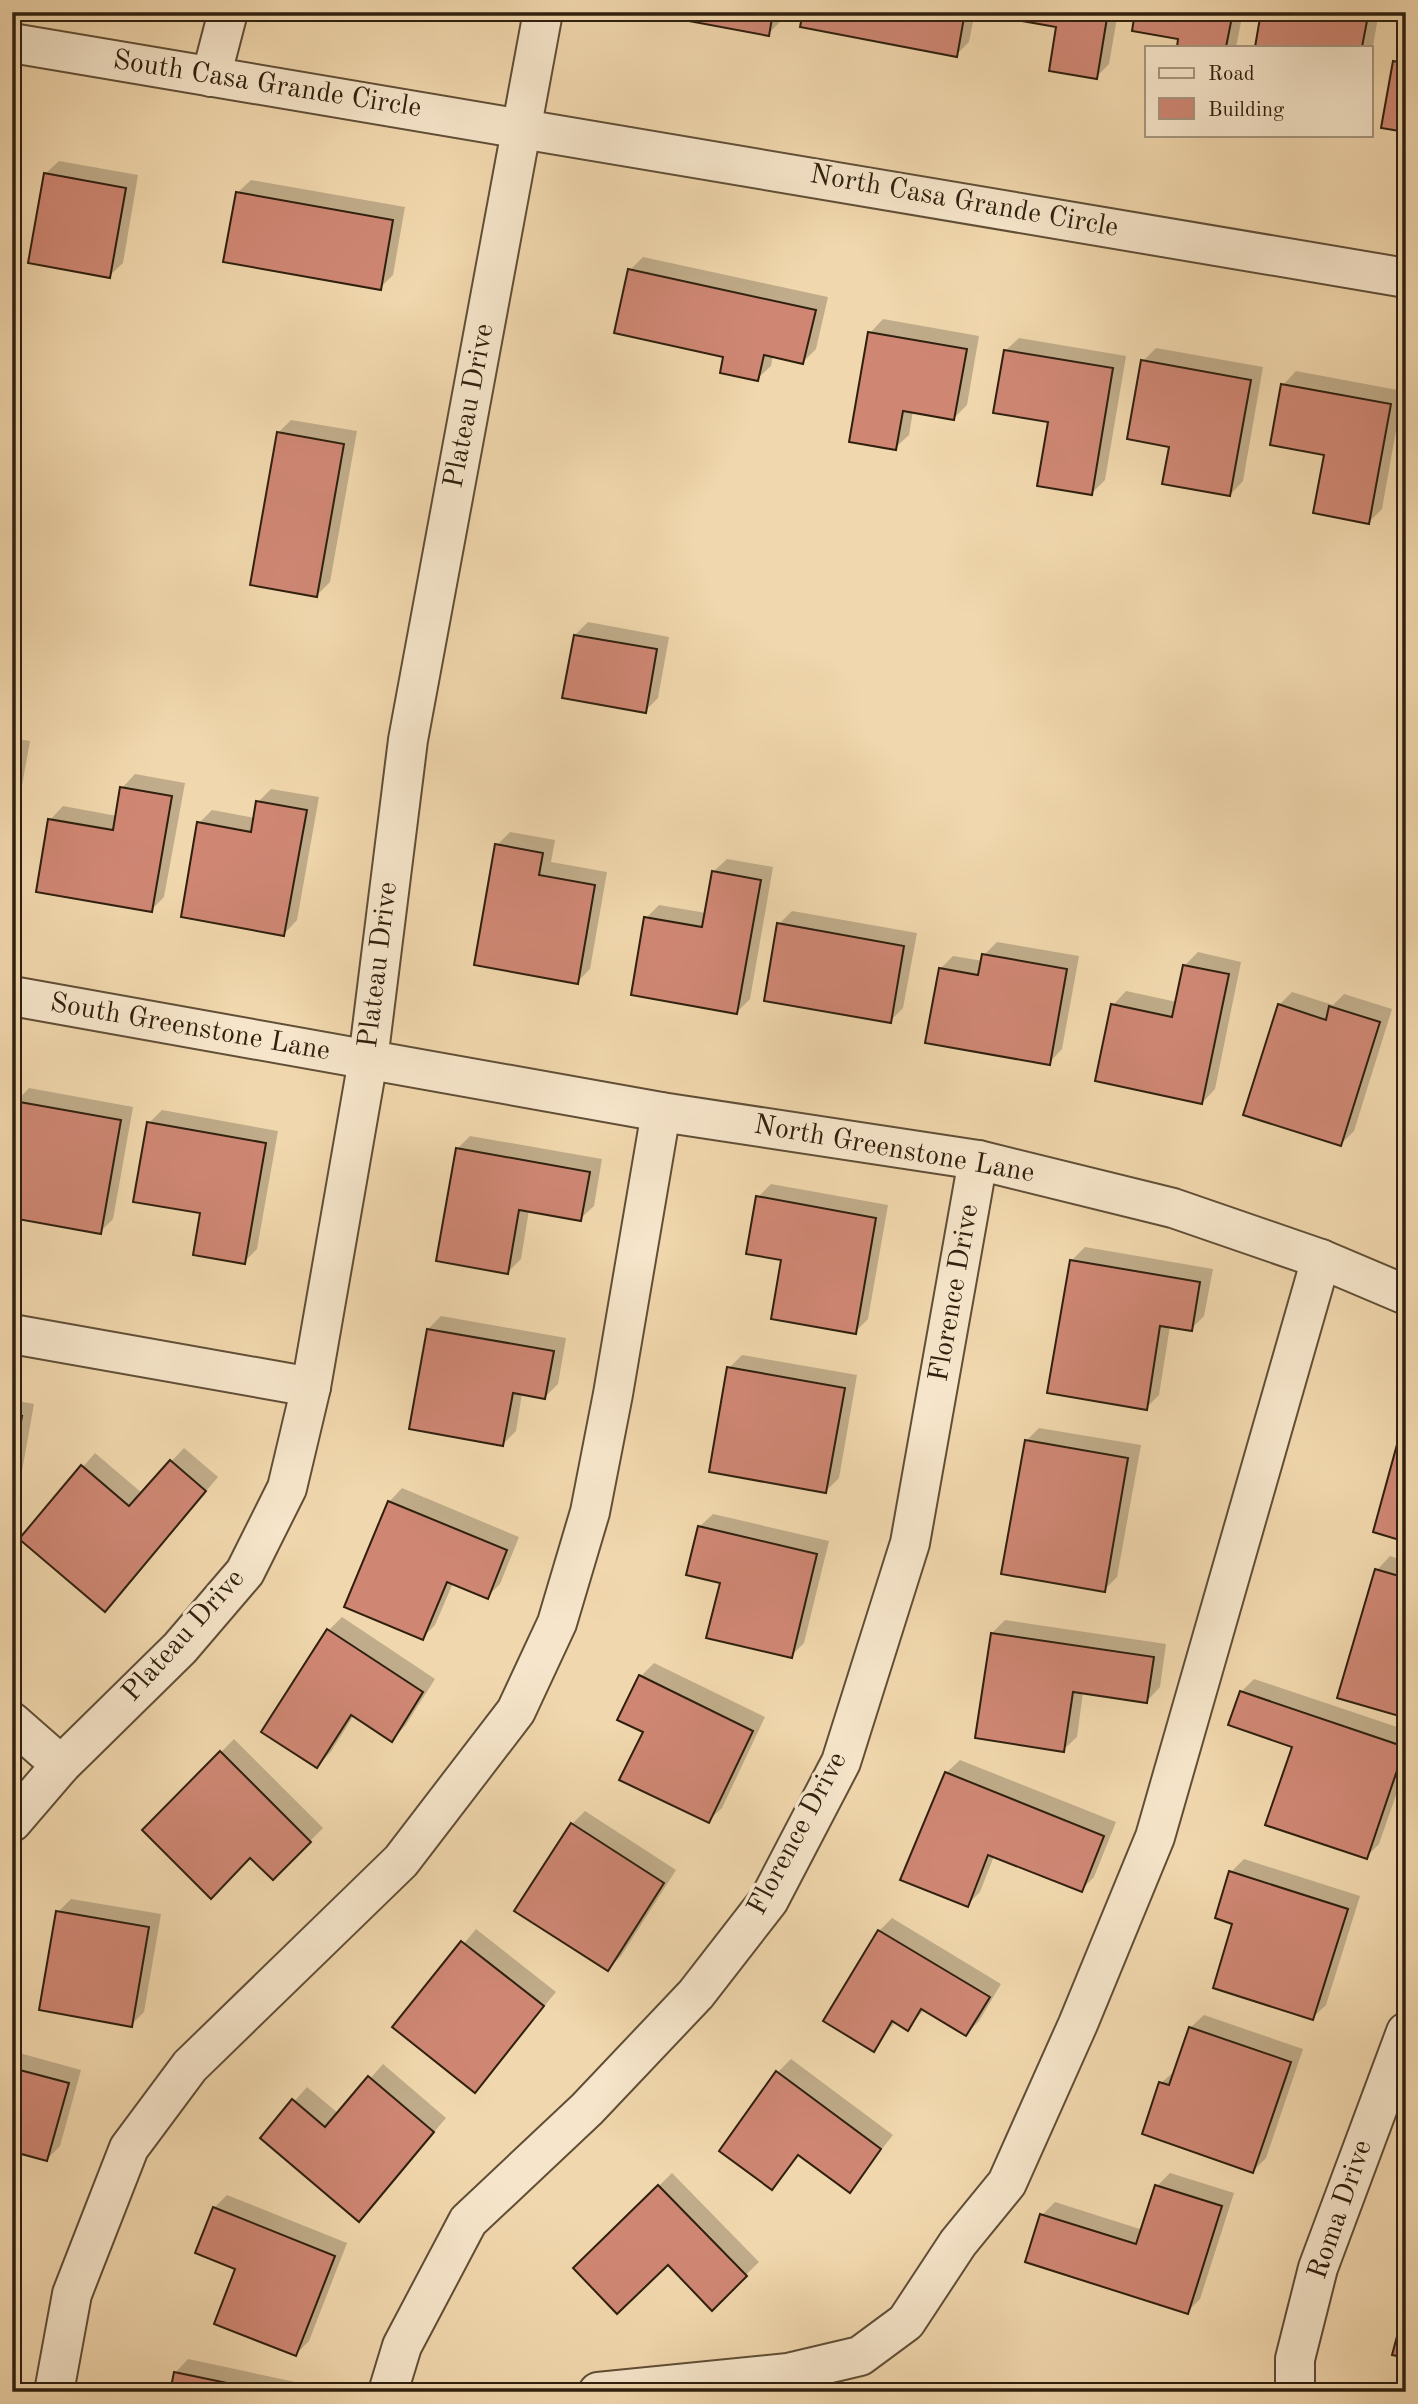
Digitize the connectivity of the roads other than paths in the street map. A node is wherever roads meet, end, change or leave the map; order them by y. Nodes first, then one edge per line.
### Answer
1 (228, 12) edge
2 (543, 12) edge
3 (12, 43) edge
4 (211, 78) junction
5 (522, 126) junction
6 (1406, 278) edge
7 (12, 996) edge
8 (368, 1060) junction
9 (661, 1112) junction
10 (978, 1160) junction
11 (1321, 1259) junction
12 (1406, 1295) edge
13 (12, 1334) edge
14 (311, 1387) junction
15 (12, 1722) edge
16 (61, 1765) junction
17 (12, 1822) edge
18 (1406, 2032) edge
19 (54, 2392) edge
20 (388, 2392) edge
21 (598, 2392) edge
22 (1295, 2392) edge

1 - 4 street
2 - 5 street, Plateau Drive
3 - 4 street, South Casa Grande Circle
4 - 5 street, South Casa Grande Circle
5 - 6 street, North Casa Grande Circle
5 - 8 street, Plateau Drive
7 - 8 street, South Greenstone Lane
8 - 9 street, North Greenstone Lane
8 - 14 street, Plateau Drive
9 - 10 street, North Greenstone Lane
9 - 19 street
10 - 11 street, North Greenstone Lane
10 - 20 street, Florence Drive
11 - 12 street, North Greenstone Lane
11 - 21 street
13 - 14 street
14 - 16 street, Plateau Drive
15 - 16 street
16 - 17 street, Plateau Drive
18 - 22 street, Roma Drive

